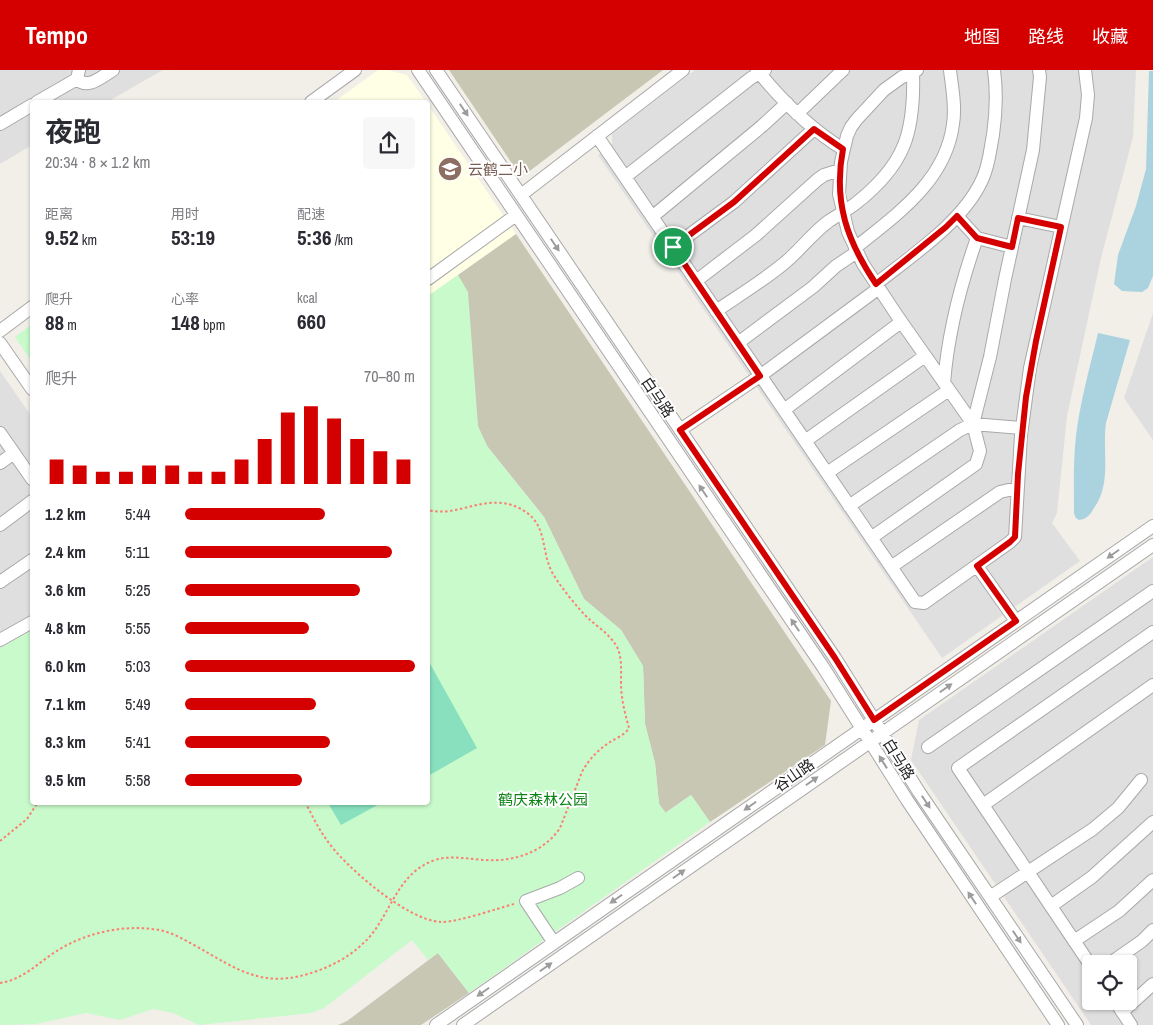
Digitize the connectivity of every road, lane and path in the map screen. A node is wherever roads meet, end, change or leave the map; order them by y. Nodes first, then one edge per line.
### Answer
1 (112, 70) edge
2 (355, 70) edge
3 (418, 70) edge
4 (436, 70) edge
5 (683, 70) edge
6 (843, 70) edge
7 (950, 70) edge
8 (994, 70) edge
9 (1039, 70) edge
10 (1085, 70) edge
11 (761, 71) edge
12 (915, 71) edge
13 (78, 75) edge
14 (40, 100) edge
15 (314, 100) edge
16 (787, 103) junction
17 (30, 106) edge
18 (798, 114) junction
19 (0, 124) edge
20 (814, 129) junction
21 (597, 136) junction
22 (843, 149) junction
23 (840, 170) junction
24 (625, 177) junction
25 (521, 195) junction
26 (843, 213) junction
27 (516, 215) junction
28 (957, 216) junction
29 (652, 217) junction
30 (1018, 218) junction
31 (1061, 227) junction
32 (977, 238) junction
33 (673, 247) junction
34 (1012, 247) junction
35 (856, 250) junction
36 (430, 278) edge
37 (696, 281) junction
38 (878, 286) junction
39 (30, 308) edge
40 (716, 311) junction
41 (901, 322) junction
42 (0, 331) edge
43 (0, 343) edge
44 (738, 344) junction
45 (925, 356) junction
46 (760, 376) junction
47 (30, 387) edge
48 (946, 387) junction
49 (784, 410) junction
50 (973, 424) junction
51 (1022, 428) junction
52 (680, 430) junction
53 (0, 433) edge
54 (805, 441) junction
55 (14, 453) junction
56 (0, 463) edge
57 (827, 473) junction
58 (30, 476) edge
59 (1017, 488) junction
60 (30, 502) edge
61 (849, 506) junction
62 (430, 510) edge
63 (0, 524) edge
64 (1153, 526) edge
65 (871, 538) junction
66 (1153, 545) edge
67 (30, 561) edge
68 (977, 566) junction
69 (891, 567) junction
70 (0, 582) edge
71 (1153, 590) edge
72 (1016, 621) junction
73 (30, 623) edge
74 (1153, 632) edge
75 (2, 635) edge
76 (1153, 685) edge
77 (874, 720) junction
78 (861, 728) junction
79 (882, 733) junction
80 (870, 741) junction
81 (928, 747) dead end
82 (1142, 780) dead end
83 (36, 805) edge
84 (308, 805) edge
85 (983, 805) junction
86 (1153, 822) edge
87 (0, 841) edge
88 (1028, 872) junction
89 (578, 878) dead end
90 (1153, 880) edge
91 (990, 897) junction
92 (393, 900) junction
93 (526, 901) junction
94 (1051, 906) junction
95 (1153, 930) edge
96 (1074, 941) junction
97 (554, 943) junction
98 (1084, 955) edge
99 (1122, 955) edge
100 (0, 983) edge
101 (1153, 984) edge
102 (1137, 994) edge
103 (1122, 1010) edge
104 (436, 1025) edge
105 (463, 1025) edge
106 (1058, 1025) edge
107 (1077, 1025) edge
108 (1131, 1025) edge

1 - 13 street
2 - 15 street
3 - 27 street, 白马路
4 -> 25 street, 白马路
5 - 21 street
6 - 18 street
7 - 35 street
8 - 28 street
9 - 30 street
10 - 31 street
11 - 16 street
11 - 24 street
12 - 22 street
12 - 26 street
13 - 14 street
16 - 18 street
16 - 29 street
17 - 19 street
18 - 20 street
20 - 22 street
20 - 33 street
21 - 24 street
21 - 25 street
22 - 23 street
23 - 26 street
23 - 37 street
24 - 29 street
25 -> 52 street, 白马路
26 - 35 street
26 - 40 street
27 - 36 street
78 -> 27 street, 白马路
28 - 32 street
28 - 38 street
29 - 33 street
30 - 31 street
30 - 34 street
31 - 51 street
32 - 34 street
32 - 48 street
33 - 37 street
34 - 50 street
35 - 38 street
35 - 44 street
37 - 40 street
38 - 41 street
38 - 46 street
39 - 42 street
40 - 44 street
41 - 45 street
41 - 49 street
43 - 47 street
44 - 46 street
45 - 48 street
45 - 54 street
46 - 49 street
46 - 52 street
48 - 50 street
48 - 57 street
49 - 54 street
50 - 51 street
50 - 61 street
50 - 65 street
51 - 59 street
52 - 77 street, 白马路
53 - 55 street
54 - 57 street
55 - 56 street
55 - 58 street
57 - 61 street
59 - 68 street
59 - 69 street
60 - 63 street
61 - 65 street
62 - 92 path
64 -> 72 street, 谷山路
65 - 69 street
79 -> 66 street, 谷山路
67 - 70 street
68 - 69 street
68 - 72 street
71 - 81 street
72 - 77 street, 谷山路
73 - 75 street
74 - 85 street
76 - 85 street
77 - 78 street, 谷山路
77 - 79 street, 白马路
78 - 80 street, 白马路
78 -> 97 street, 谷山路
79 - 80 street, 谷山路
79 -> 91 street, 白马路
105 -> 80 street, 谷山路
106 -> 80 street, 白马路
82 - 88 street
83 - 87 path
84 - 92 path
85 - 88 street
86 - 94 street
88 - 91 street
88 - 94 street
89 - 93 street
90 - 96 street
91 -> 107 street, 白马路
92 - 93 path
92 - 100 path
93 - 97 street
94 - 96 street
95 - 99 street
96 - 98 street
97 -> 104 street, 谷山路
101 - 102 street
103 - 108 street

